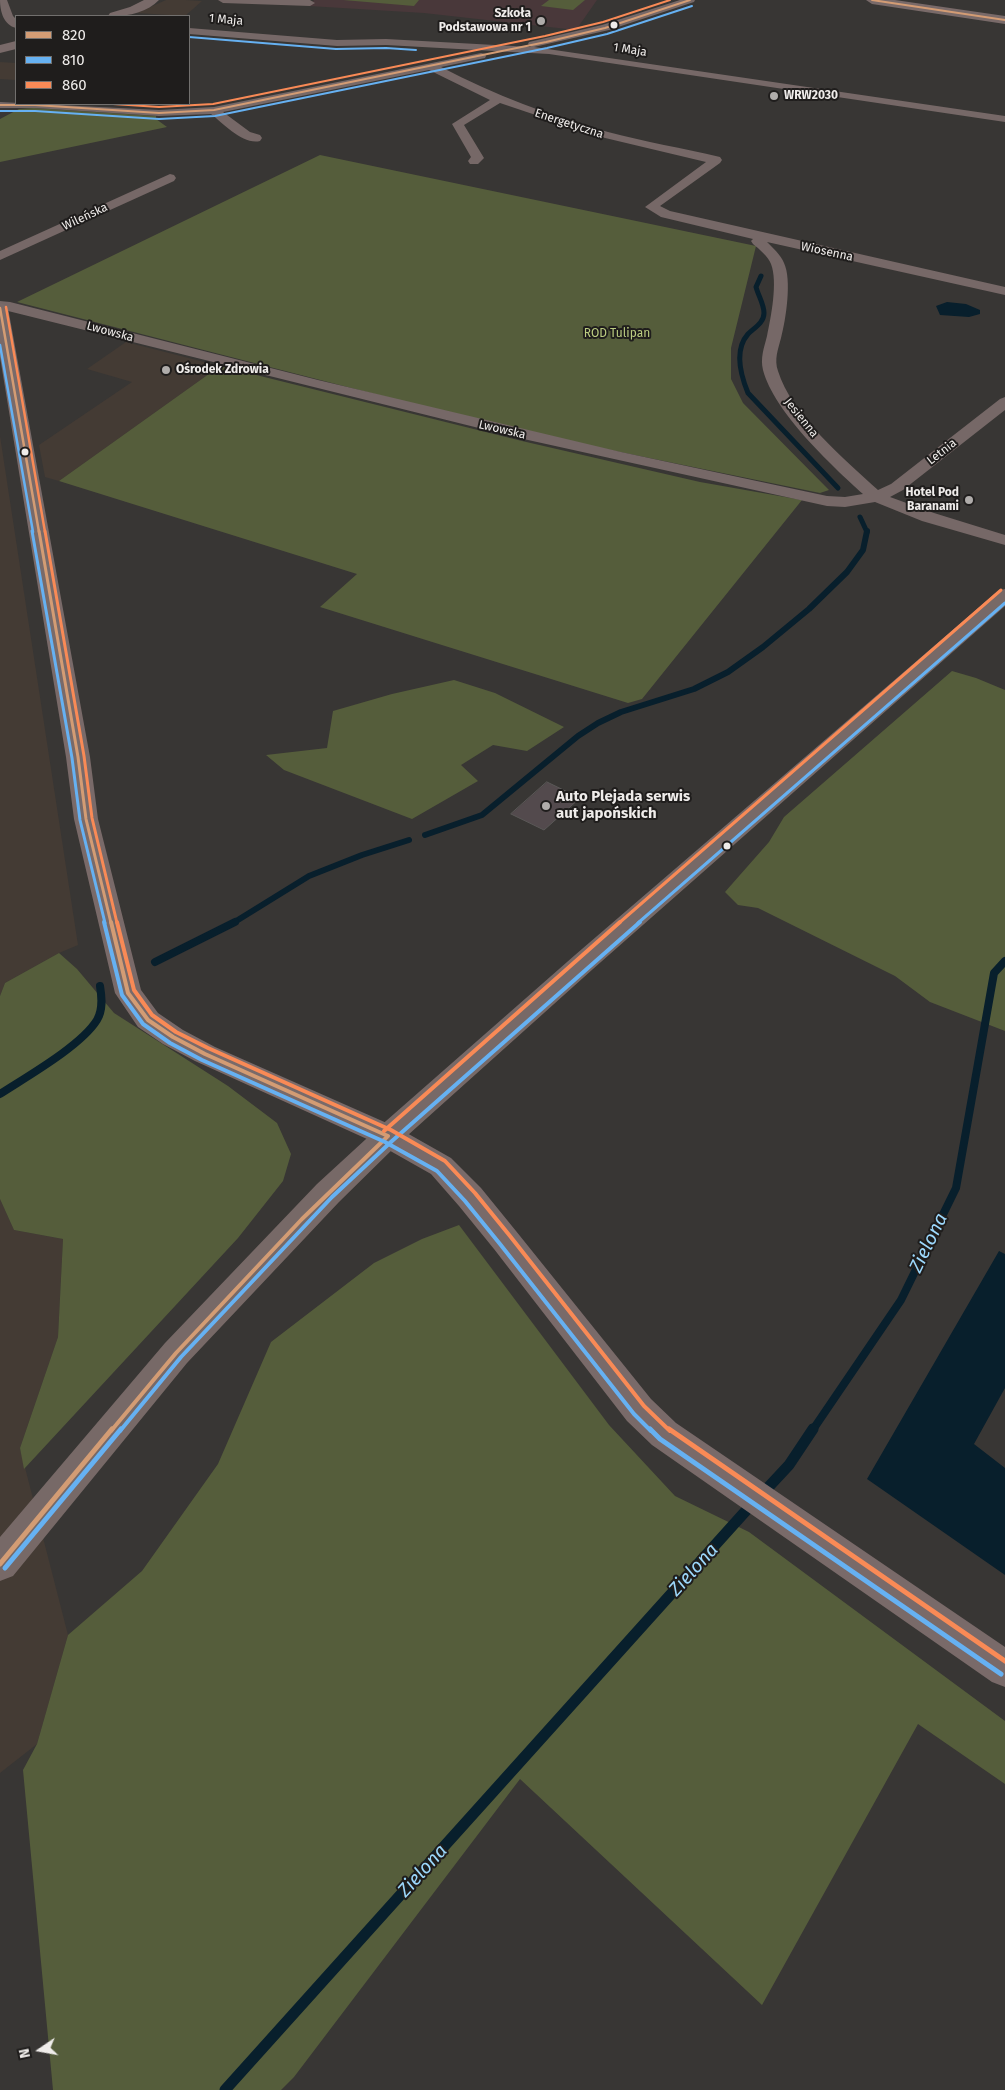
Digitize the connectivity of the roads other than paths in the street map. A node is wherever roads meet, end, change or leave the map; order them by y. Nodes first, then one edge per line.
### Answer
1 (2, 0) edge
2 (153, 0) edge
3 (223, 0) edge
4 (690, 0) edge
5 (872, 0) edge
6 (310, 4) dead end
7 (117, 15) edge
8 (1005, 20) edge
9 (15, 24) edge
10 (190, 31) edge
11 (15, 45) edge
12 (0, 49) edge
13 (511, 49) junction
14 (430, 66) junction
15 (499, 99) junction
16 (0, 106) edge
17 (214, 110) junction
18 (1005, 120) edge
19 (256, 138) dead end
20 (474, 160) dead end
21 (716, 160) joint
22 (170, 178) dead end
23 (761, 237) junction
24 (0, 256) edge
25 (1005, 291) edge
26 (0, 306) edge
27 (1005, 402) edge
28 (876, 497) junction
29 (1005, 540) edge
30 (1005, 596) edge
31 (388, 1136) junction
32 (0, 1564) edge
33 (1005, 1669) edge

1 - 9 street
2 - 7 street
3 - 6 street
4 - 13 street
5 - 8 street
10 - 13 street, 1 Maja
11 - 12 street
13 - 14 street
13 - 18 street, 1 Maja
14 - 15 street, Energetyczna
14 - 17 street
15 - 20 street
15 - 21 street, Energetyczna
16 - 17 street
17 - 19 street
21 - 23 street, Wiosenna
22 - 24 street, Wileńska
23 - 25 street, Wiosenna
23 - 28 street, Jesienna
26 - 28 street, Lwowska
26 - 31 street
27 - 28 street, Letnia
28 - 29 street
30 - 31 main road
31 - 32 main road
31 - 33 street

